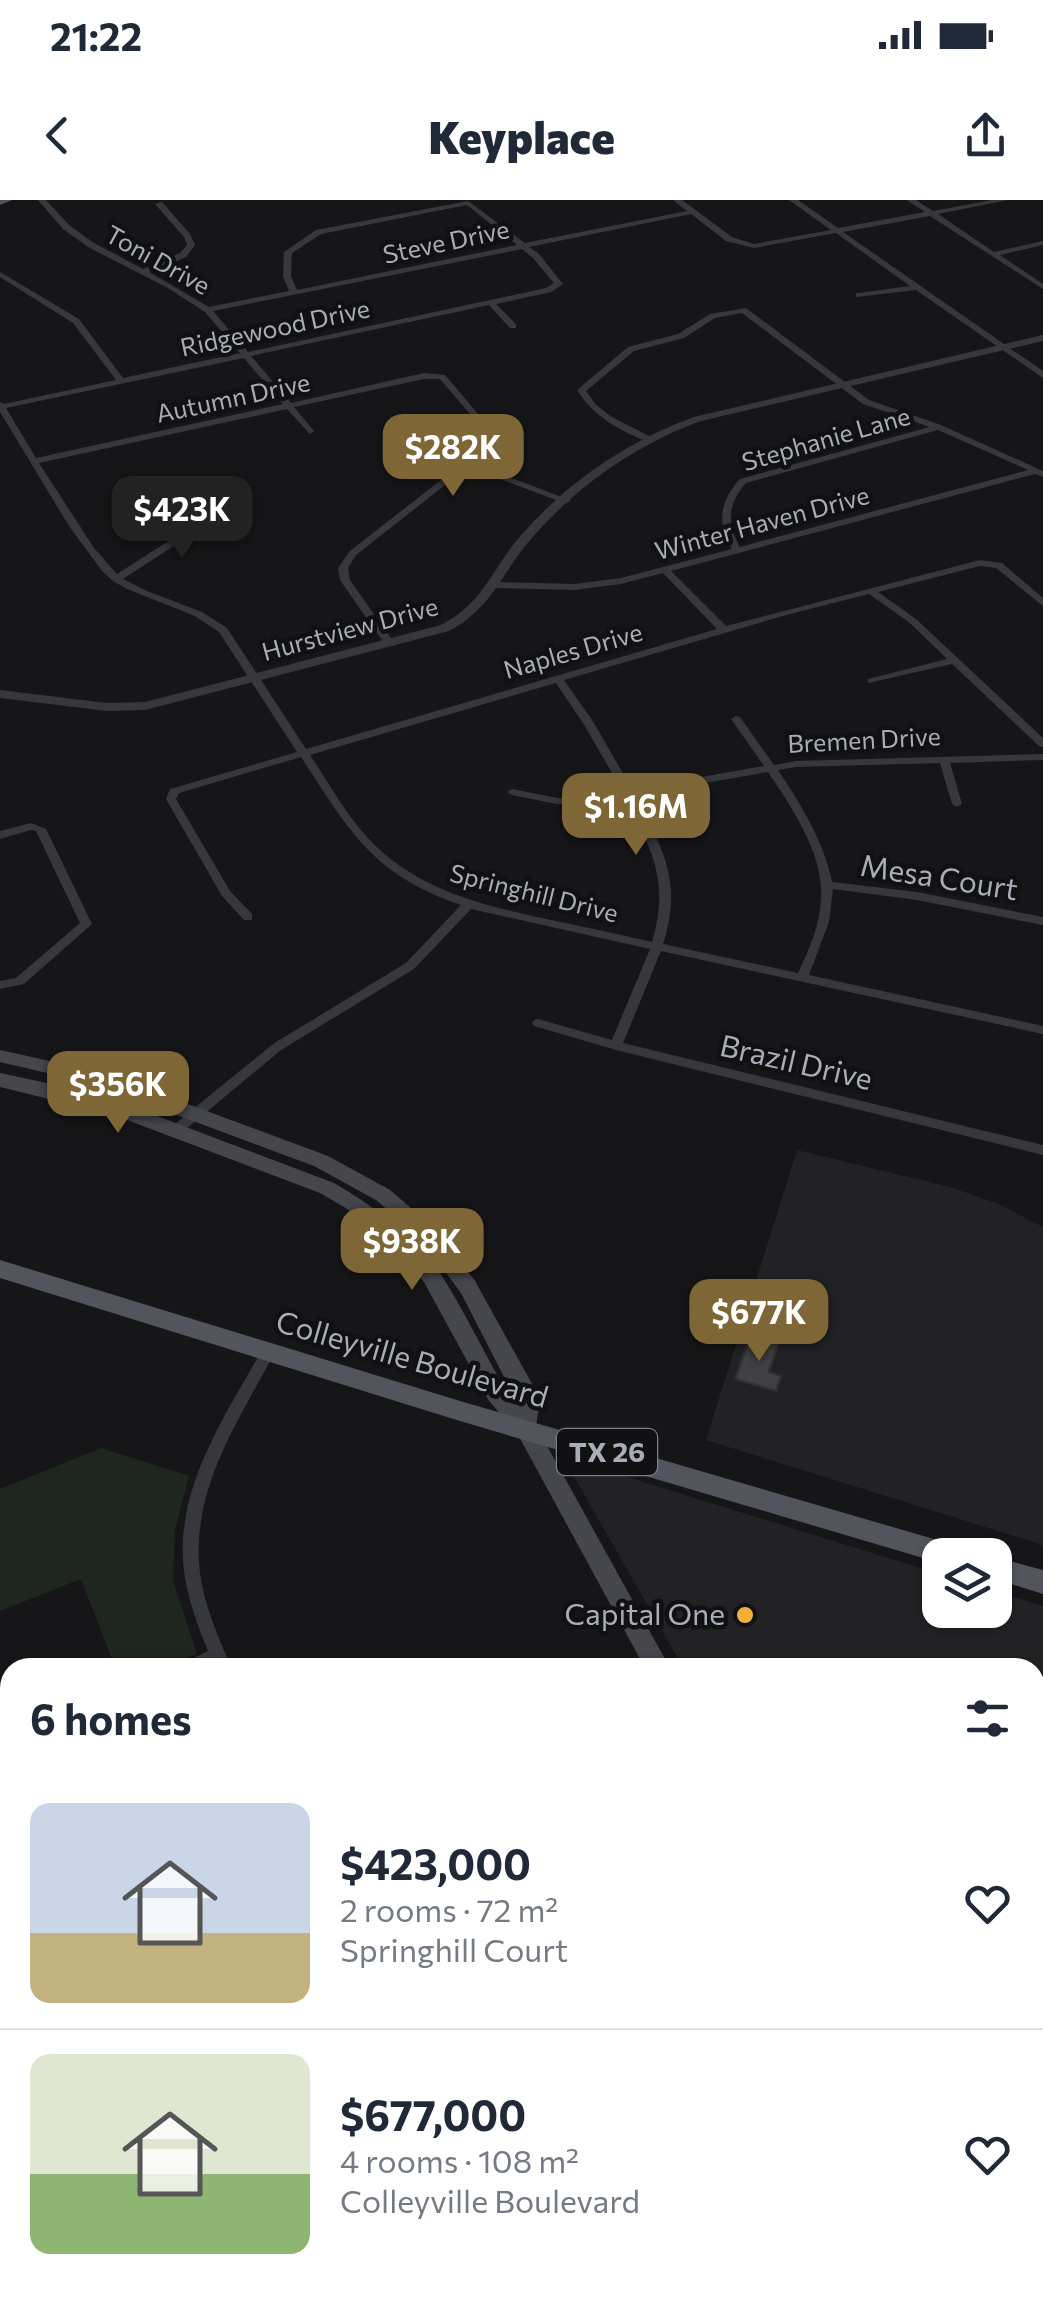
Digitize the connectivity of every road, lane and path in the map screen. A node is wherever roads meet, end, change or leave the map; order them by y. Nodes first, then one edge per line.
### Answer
1 (42, 200) edge
2 (677, 200) edge
3 (793, 200) edge
4 (911, 200) edge
5 (1004, 200) edge
6 (159, 204) dead end
7 (692, 212) junction
8 (931, 213) junction
9 (836, 230) junction
10 (1043, 243) edge
11 (524, 246) junction
12 (994, 254) junction
13 (141, 272) junction
14 (0, 274) edge
15 (917, 287) junction
16 (1043, 287) edge
17 (294, 293) junction
18 (858, 295) dead end
19 (490, 302) junction
20 (208, 310) junction
21 (512, 326) dead end
22 (1043, 338) edge
23 (1004, 347) junction
24 (246, 354) junction
25 (1043, 375) edge
26 (122, 382) junction
27 (841, 386) junction
28 (1, 406) edge
29 (289, 406) junction
30 (938, 427) junction
31 (310, 432) dead end
32 (646, 438) junction
33 (36, 461) junction
34 (467, 464) junction
35 (1040, 473) edge
36 (567, 501) junction
37 (213, 508) dead end
38 (738, 551) junction
39 (994, 563) joint
40 (665, 570) junction
41 (116, 579) junction
42 (494, 585) junction
43 (871, 591) junction
44 (1043, 603) edge
45 (725, 631) junction
46 (390, 644) junction
47 (954, 660) junction
48 (257, 676) junction
49 (558, 679) junction
50 (872, 681) dead end
51 (0, 694) edge
52 (736, 719) dead end
53 (1043, 744) edge
54 (306, 752) junction
55 (1043, 757) edge
56 (944, 759) junction
57 (770, 768) junction
58 (512, 792) dead end
59 (628, 793) junction
60 (170, 795) joint
61 (957, 804) dead end
62 (0, 835) edge
63 (827, 885) junction
64 (468, 905) junction
65 (248, 917) dead end
66 (1043, 920) edge
67 (654, 945) junction
68 (803, 976) junction
69 (0, 985) edge
70 (538, 1023) dead end
71 (1043, 1030) edge
72 (616, 1046) junction
73 (0, 1056) edge
74 (0, 1080) edge
75 (194, 1114) junction
76 (175, 1131) junction
77 (1043, 1150) edge
78 (0, 1269) edge
79 (268, 1352) junction
80 (524, 1427) junction
81 (922, 1546) edge
82 (1012, 1573) edge
83 (1043, 1582) edge
84 (220, 1658) edge
85 (652, 1658) edge

1 - 13 street, Toni Drive
2 - 7 street
3 - 9 street
4 - 8 street
5 - 8 street
6 - 13 street
7 - 9 street
7 - 11 street, Steve Drive
8 - 9 street
8 - 12 street
9 - 15 street
10 - 12 street
11 - 17 street, Steve Drive
11 - 17 street
11 - 19 street, Ridgewood Drive
12 - 16 street
13 - 20 street, Toni Drive
14 - 26 street
15 - 18 street
15 - 23 street
17 - 20 street, Steve Drive
19 - 21 street
19 - 24 street, Ridgewood Drive
20 - 24 street, Toni Drive
22 - 23 street, Hurstview Drive
23 - 25 street
23 - 27 street, Hurstview Drive
24 - 26 street, Ridgewood Drive
24 - 29 street, Toni Drive
26 - 28 street, Ridgewood Drive
27 - 30 street
27 - 32 street, Hurstview Drive
27 - 32 street
28 - 33 street, Springhill Drive
29 - 31 street, Toni Drive
29 - 33 street, Autumn Drive
29 - 34 street, Autumn Drive
30 - 35 street
30 - 38 street, Stephanie Lane
32 - 36 street, Hurstview Drive
33 - 41 street, Springhill Drive
34 - 36 street
34 - 46 street
35 - 38 street, Winter Haven Drive
36 - 42 street, Hurstview Drive
37 - 41 street
38 - 40 street, Winter Haven Drive
39 - 43 street, Naples Drive
39 - 44 street
40 - 42 street, Winter Haven Drive
40 - 45 street
41 - 48 street, Springhill Drive
42 - 46 street, Hurstview Drive
43 - 45 street, Naples Drive
43 - 47 street
45 - 49 street, Naples Drive
46 - 48 street, Hurstview Drive
47 - 50 street
47 - 53 street
48 - 51 street, Hurstview Drive
48 - 54 street, Springhill Drive
49 - 54 street, Naples Drive
49 - 59 street
52 - 57 street
54 - 60 street, Naples Drive
54 - 64 street, Springhill Drive
55 - 56 street, Bremen Drive
56 - 57 street, Bremen Drive
56 - 61 street
57 - 59 street, Bremen Drive
57 - 63 street
58 - 59 street, Bremen Drive
59 - 67 street
60 - 65 street
62 - 69 street
63 - 66 street, Mesa Court
63 - 68 street
64 - 67 street, Springhill Drive
64 - 75 street
67 - 68 street, Springhill Drive
67 - 72 street
68 - 71 street, Springhill Drive
70 - 72 street, Brazil Drive
72 - 77 street, Brazil Drive
73 - 75 main road
74 - 76 main road
75 - 76 street
75 - 80 main road
76 - 80 main road
78 - 79 main road, Colleyville Boulevard / TX 26
79 - 80 main road, Colleyville Boulevard / TX 26
79 - 84 street
80 - 81 main road, Colleyville Boulevard / TX 26
80 - 85 main road
82 - 83 main road

